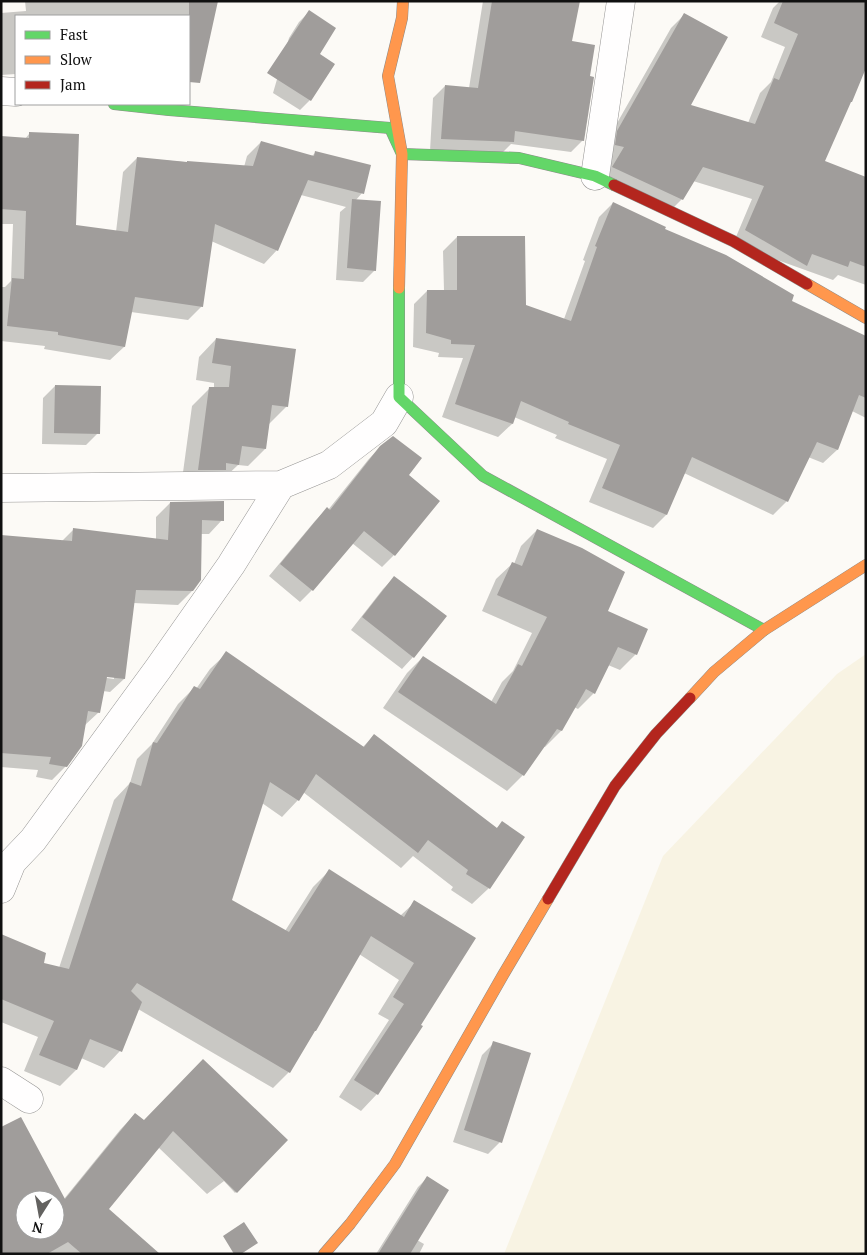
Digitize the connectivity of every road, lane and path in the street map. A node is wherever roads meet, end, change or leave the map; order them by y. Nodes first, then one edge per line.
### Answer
1 (403, 1) edge
2 (620, 1) edge
3 (1, 91) edge
4 (15, 92) edge
5 (123, 105) edge
6 (402, 154) junction
7 (595, 176) junction
8 (866, 318) edge
9 (399, 397) junction
10 (281, 485) junction
11 (1, 488) edge
12 (866, 564) edge
13 (764, 630) junction
14 (1, 889) edge
15 (1, 1081) edge
16 (29, 1099) dead end
17 (324, 1254) edge

1 - 6 street
2 - 7 street
3 - 4 street
5 - 6 street
6 - 7 street
6 - 9 street
7 - 8 street
9 - 10 street
9 - 13 street
10 - 11 street
10 - 14 street
12 - 13 street
13 - 17 street
15 - 16 street

